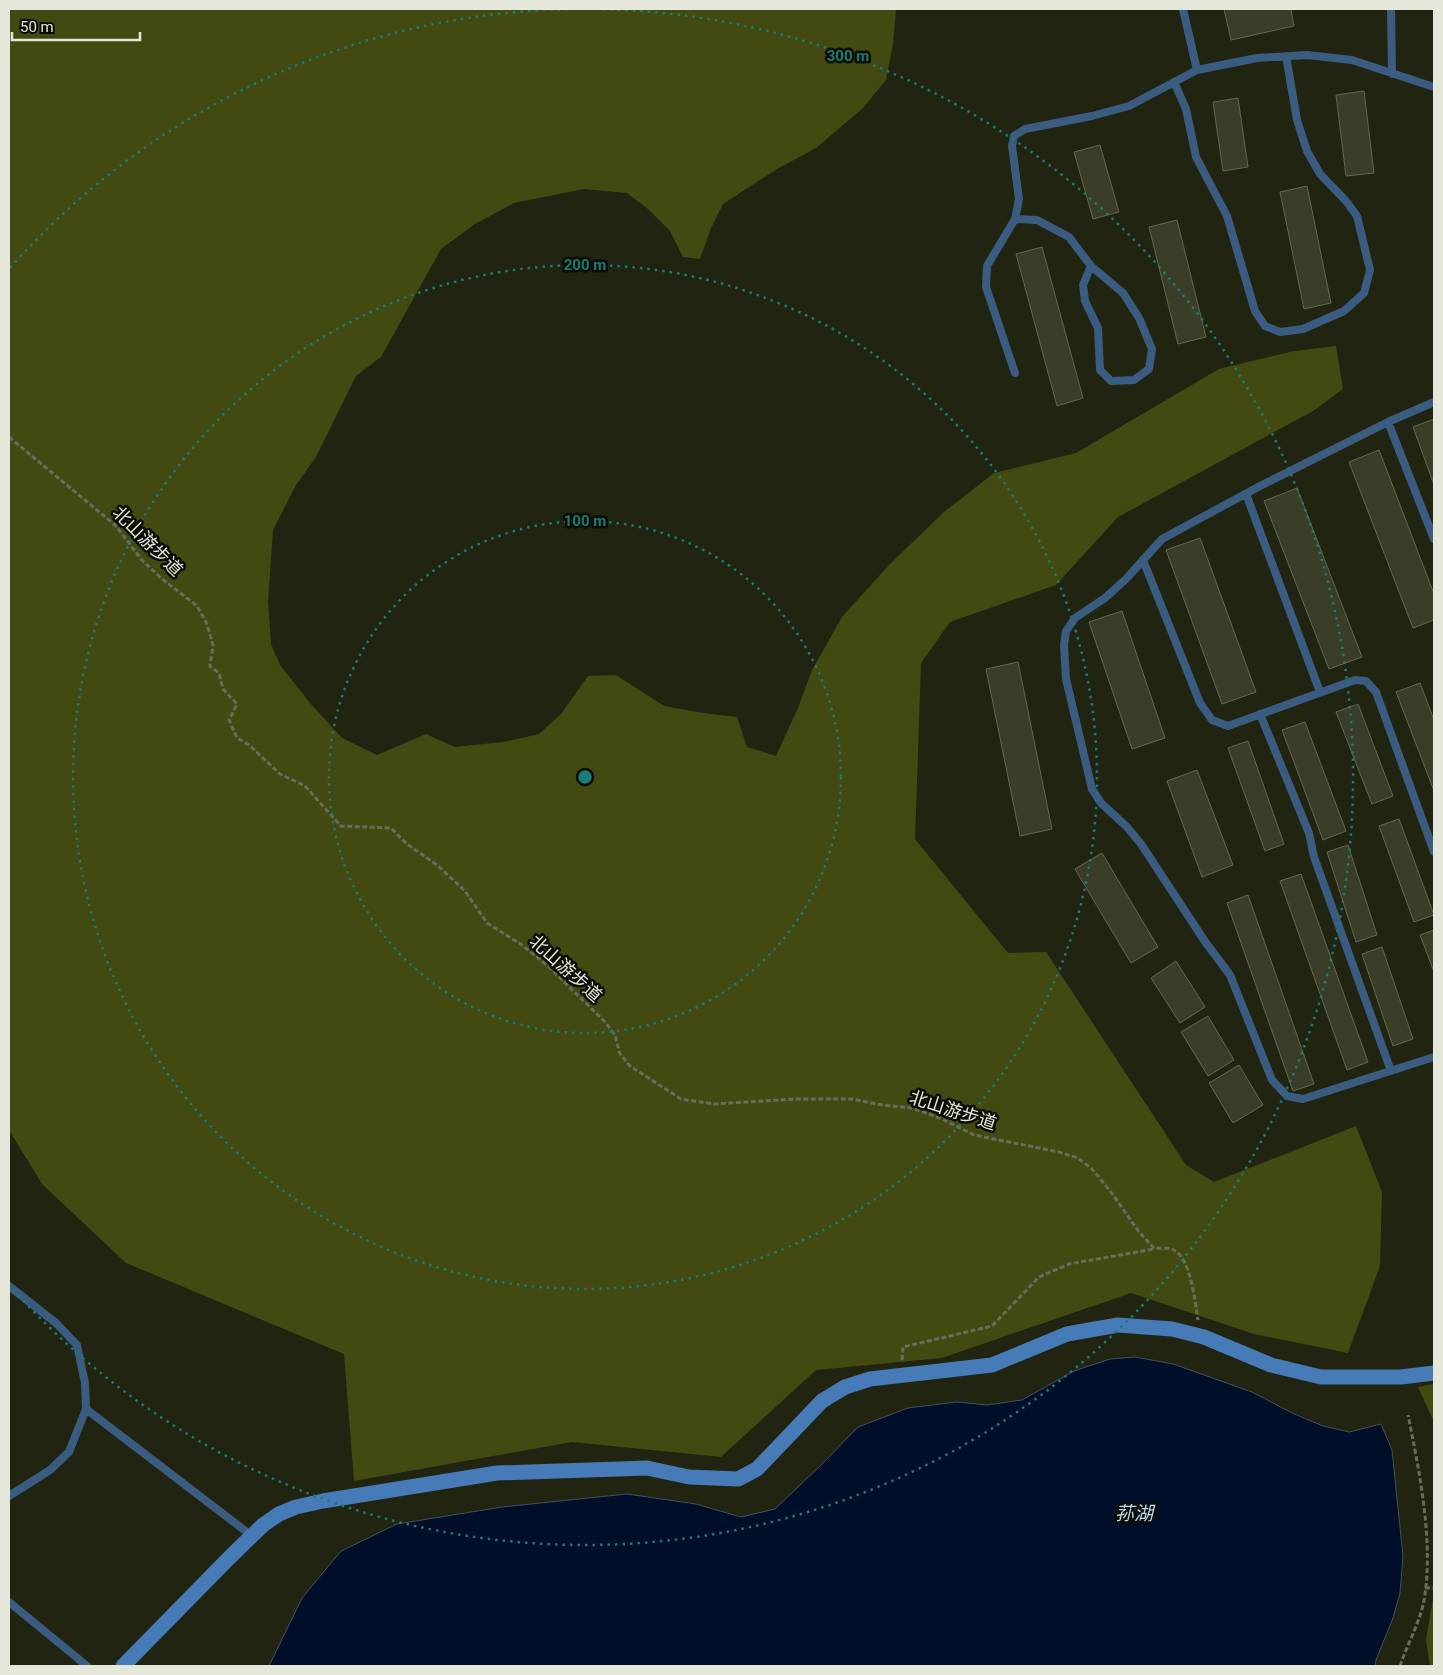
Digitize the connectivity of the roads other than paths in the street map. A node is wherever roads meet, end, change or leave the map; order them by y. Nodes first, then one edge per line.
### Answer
1 (1183, 9) edge
2 (1391, 9) edge
3 (1286, 56) junction
4 (1197, 70) junction
5 (1392, 74) junction
6 (1174, 82) junction
7 (1434, 87) edge
8 (1015, 219) junction
9 (1091, 266) junction
10 (1014, 373) dead end
11 (1434, 402) edge
12 (1388, 422) junction
13 (1246, 494) junction
14 (1434, 540) edge
15 (1143, 560) junction
16 (1320, 692) junction
17 (1260, 714) junction
18 (1434, 852) edge
19 (1434, 1057) edge
20 (1391, 1071) junction
21 (9, 1286) edge
22 (1434, 1373) edge
23 (86, 1409) junction
24 (9, 1496) edge
25 (252, 1536) junction
26 (9, 1602) edge
27 (87, 1666) edge
28 (123, 1666) edge

1 - 4 lane
2 - 5 lane
3 - 4 lane
3 - 5 lane
3 - 6 lane
4 - 6 lane
5 - 7 lane
6 - 8 lane
8 - 9 lane
8 - 10 lane
9 - 9 lane
11 - 12 lane
12 - 13 lane
12 - 14 lane
13 - 15 lane
13 - 16 lane
15 - 17 lane
15 - 20 lane
16 - 17 lane
16 - 18 lane
17 - 20 lane
19 - 20 lane
21 - 23 lane
22 - 25 main road
23 - 24 lane
23 - 25 lane
25 - 28 main road
26 - 27 lane

